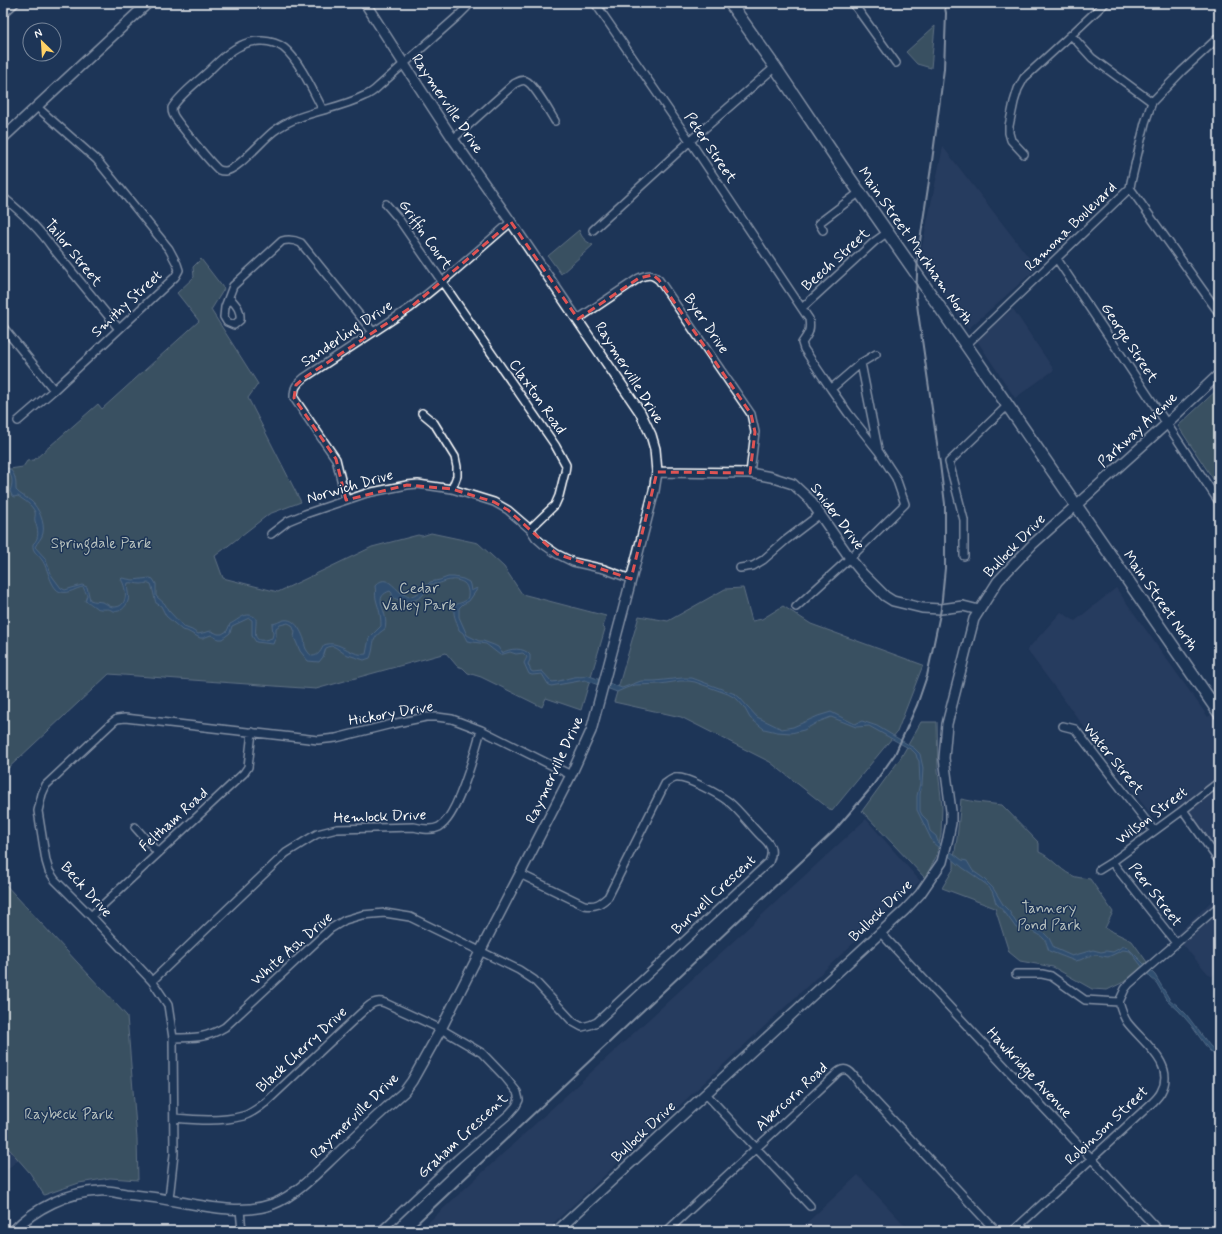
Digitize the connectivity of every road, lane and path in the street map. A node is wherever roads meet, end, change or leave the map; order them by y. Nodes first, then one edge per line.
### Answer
1 (15, 3) edge
2 (148, 3) edge
3 (365, 3) edge
4 (468, 3) edge
5 (595, 3) edge
6 (853, 3) edge
7 (1105, 3) edge
8 (734, 4) edge
9 (3, 14) edge
10 (1071, 34) junction
11 (1219, 37) edge
12 (896, 63) dead end
13 (404, 64) junction
14 (775, 67) junction
15 (1152, 102) junction
16 (37, 107) junction
17 (323, 110) junction
18 (554, 122) dead end
19 (3, 138) edge
20 (453, 139) junction
21 (690, 140) junction
22 (1024, 154) dead end
23 (1130, 188) junction
24 (860, 192) junction
25 (3, 197) edge
26 (386, 204) dead end
27 (511, 222) junction
28 (594, 230) dead end
29 (823, 230) dead end
30 (888, 232) junction
31 (1057, 258) junction
32 (442, 282) junction
33 (229, 297) dead end
34 (802, 308) junction
35 (1219, 313) edge
36 (578, 319) junction
37 (3, 327) edge
38 (119, 329) junction
39 (373, 332) junction
40 (966, 345) junction
41 (876, 354) dead end
42 (861, 363) junction
43 (1219, 374) edge
44 (831, 388) junction
45 (54, 390) junction
46 (1007, 406) junction
47 (422, 413) dead end
48 (18, 421) dead end
49 (1166, 424) junction
50 (879, 452) junction
51 (657, 472) junction
52 (750, 474) junction
53 (452, 489) junction
54 (346, 500) junction
55 (1219, 502) edge
56 (1076, 506) junction
57 (820, 514) junction
58 (530, 529) junction
59 (271, 534) dead end
60 (964, 556) dead end
61 (850, 558) junction
62 (740, 568) dead end
63 (631, 579) junction
64 (796, 607) dead end
65 (979, 610) junction
66 (1219, 713) edge
67 (1063, 726) dead end
68 (481, 730) junction
69 (252, 732) junction
70 (571, 775) junction
71 (1219, 782) edge
72 (1184, 810) junction
73 (135, 827) dead end
74 (1154, 831) junction
75 (158, 853) junction
76 (1219, 861) edge
77 (1112, 862) junction
78 (1099, 870) dead end
79 (520, 874) junction
80 (1219, 906) edge
81 (91, 916) junction
82 (880, 932) junction
83 (1176, 943) junction
84 (480, 952) junction
85 (1016, 974) dead end
86 (152, 981) junction
87 (1119, 1002) junction
88 (441, 1029) junction
89 (173, 1038) junction
90 (706, 1094) junction
91 (174, 1118) junction
92 (756, 1147) junction
93 (1091, 1158) junction
94 (169, 1199) junction
95 (810, 1206) dead end
96 (240, 1210) junction
97 (20, 1229) edge
98 (669, 1230) edge
99 (242, 1231) edge
100 (381, 1231) edge
101 (557, 1231) edge
102 (996, 1231) edge
103 (1013, 1231) edge
104 (1159, 1231) edge

1 - 9 street
2 - 16 street
3 - 13 street, Raymerville Drive
4 - 13 street
5 - 21 street, Peter Street
6 - 12 street
7 - 10 street
8 - 14 main road, Main Street Markham North
10 - 15 street
10 - 22 street
11 - 15 street, Ramona Boulevard
13 - 17 street
13 - 20 street, Raymerville Drive
14 - 21 street
14 - 24 main road, Main Street Markham North
15 - 23 street, Ramona Boulevard
16 - 19 street
16 - 38 street, Smithy Street
17 - 17 street
18 - 20 street
20 - 27 street, Raymerville Drive
21 - 28 street
21 - 34 street, Peter Street
23 - 31 street, Ramona Boulevard
23 - 35 street
24 - 29 street
24 - 30 main road, Main Street Markham North
25 - 38 street, Tailor Street
26 - 32 street, Griffin Court
27 - 32 street, Sanderling Drive
27 - 36 street, Raymerville Drive
30 - 34 street, Beech Street
30 - 40 main road, Main Street Markham North
31 - 40 street, Ramona Boulevard
31 - 49 street, George Street
32 - 39 street, Sanderling Drive
32 - 58 street, Claxton Road
33 - 39 street
34 - 44 street, Peter Street
36 - 51 street, Raymerville Drive
36 - 52 street, Byer Drive
37 - 45 street
38 - 45 street, Smithy Street
39 - 54 street, Sanderling Drive
40 - 46 main road, Main Street Markham North
41 - 42 street
42 - 44 street
42 - 50 street
43 - 49 street, Parkway Avenue
44 - 50 street
45 - 48 street, Smithy Street
46 - 56 main road, Main Street Markham North
46 - 60 street
47 - 53 street
49 - 55 street, George Street
49 - 56 street, Parkway Avenue
50 - 61 street
51 - 52 street, Snider Drive
51 - 63 street, Raymerville Drive
52 - 57 street, Snider Drive
53 - 54 street, Norwich Drive
53 - 58 street, Norwich Drive
54 - 59 street, Norwich Drive
56 - 65 street, Bullock Drive
56 - 66 main road, Main Street North
57 - 61 street, Snider Drive
57 - 62 street
58 - 63 street, Norwich Drive
61 - 64 street
61 - 65 street, Snider Drive
63 - 70 street, Raymerville Drive
65 - 82 street, Bullock Drive
67 - 74 street, Water Street
68 - 69 street, Hickory Drive
68 - 70 street, Hickory Drive
68 - 86 street, Hemlock Drive
69 - 75 street, Feltham Road
69 - 81 street, Beck Drive
70 - 79 street, Raymerville Drive
71 - 72 street, Wilson Street
72 - 74 street, Wilson Street
72 - 76 street
73 - 75 street
74 - 77 street, Wilson Street
75 - 81 street, Feltham Road
77 - 78 street, Wilson Street
77 - 83 street, Peer Street
79 - 84 street, Raymerville Drive
79 - 84 street, Burwell Crescent
80 - 83 street
81 - 86 street, Beck Drive
82 - 90 street, Bullock Drive
82 - 93 street, Hawkridge Avenue
83 - 87 street
84 - 88 street, Raymerville Drive
84 - 89 street, White Ash Drive
85 - 87 street
86 - 89 street, Beck Drive
87 - 93 street, Robinson Street
88 - 91 street, Black Cherry Drive
88 - 96 street, Raymerville Drive
88 - 100 street, Graham Crescent
89 - 91 street, Beck Drive
90 - 92 street
90 - 101 street, Bullock Drive
91 - 94 street, Beck Drive
92 - 95 street
92 - 98 street, Abercorn Road
92 - 102 street, Abercorn Road
93 - 103 street, Robinson Street
93 - 104 street, Hawkridge Avenue
94 - 96 street, Raymerville Drive
94 - 97 street, Raymerville Drive
96 - 99 street

